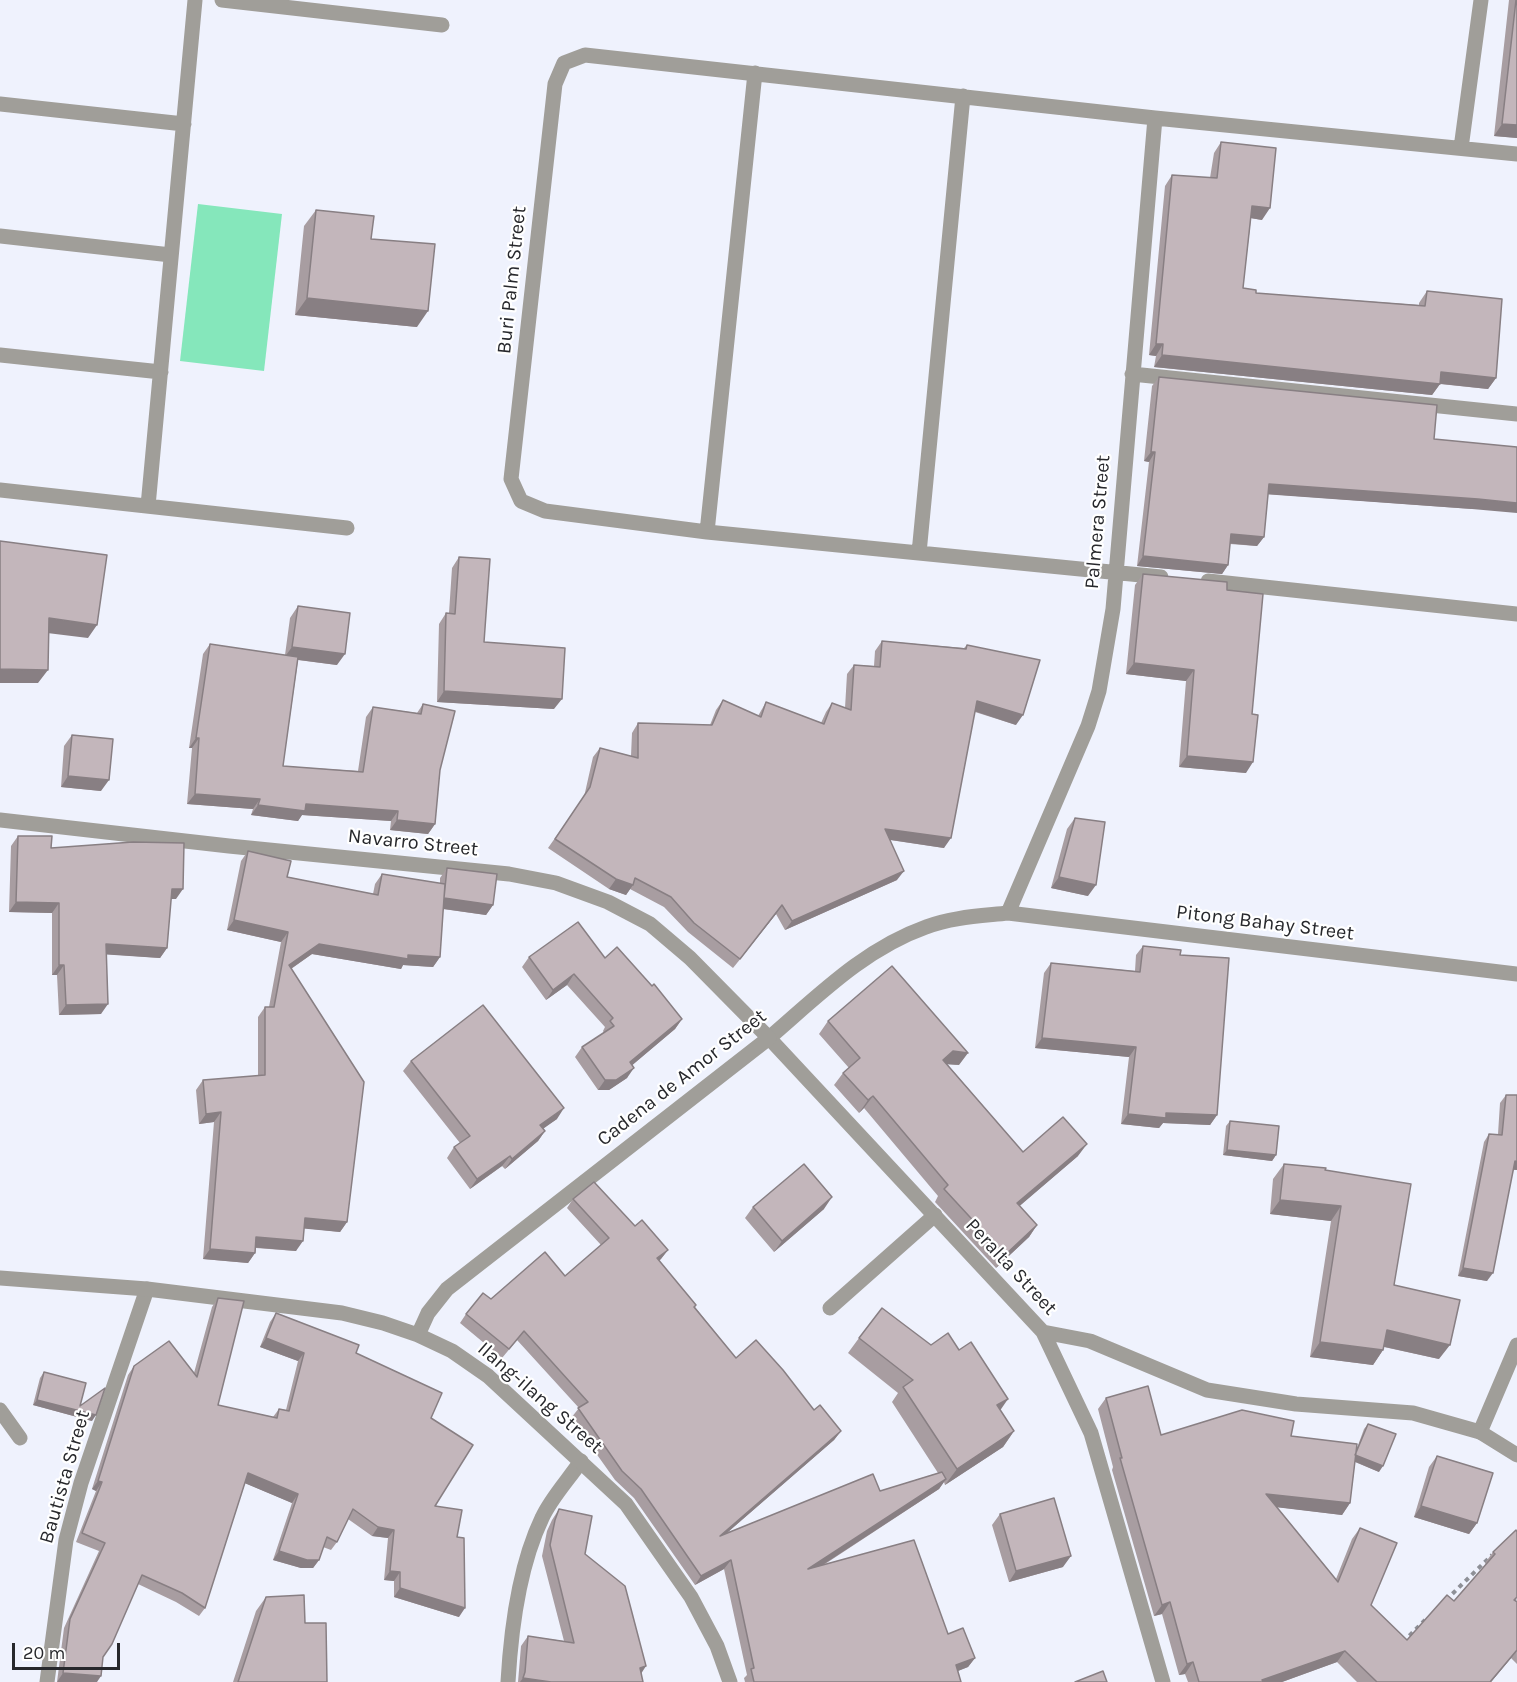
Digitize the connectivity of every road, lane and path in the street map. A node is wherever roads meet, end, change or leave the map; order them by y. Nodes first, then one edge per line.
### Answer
1 (195, 0) edge
2 (222, 0) edge
3 (1481, 0) edge
4 (442, 25) dead end
5 (755, 73) junction
6 (963, 96) junction
7 (0, 104) edge
8 (1155, 118) junction
9 (184, 124) junction
10 (1461, 148) junction
11 (1517, 154) edge
12 (0, 236) edge
13 (171, 255) junction
14 (0, 355) edge
15 (161, 372) junction
16 (1132, 374) junction
17 (1517, 414) edge
18 (0, 490) edge
19 (148, 506) junction
20 (347, 528) dead end
21 (707, 532) junction
22 (919, 554) junction
23 (1115, 572) junction
24 (1174, 578) edge
25 (1198, 580) edge
26 (1517, 614) edge
27 (0, 820) edge
28 (1008, 913) junction
29 (1517, 974) edge
30 (769, 1038) junction
31 (935, 1215) junction
32 (0, 1278) edge
33 (147, 1289) junction
34 (830, 1308) dead end
35 (1043, 1332) junction
36 (418, 1335) junction
37 (1517, 1345) edge
38 (0, 1410) edge
39 (1480, 1432) junction
40 (20, 1438) dead end
41 (1517, 1455) edge
42 (581, 1461) junction
43 (1500, 1547) edge
44 (1440, 1606) edge
45 (1431, 1614) edge
46 (1397, 1647) edge
47 (47, 1682) edge
48 (508, 1682) edge
49 (730, 1682) edge
50 (1163, 1682) edge

1 - 9 street
2 - 4 street
3 - 10 street
5 - 6 street
5 - 21 street
5 - 21 street, Buri Palm Street
6 - 8 street
6 - 22 street
7 - 9 street
8 - 10 street
8 - 16 street, Palmera Street
9 - 13 street
10 - 11 street
12 - 13 street
13 - 15 street
14 - 15 street
15 - 19 street
16 - 17 street
16 - 23 street, Palmera Street
18 - 19 street
19 - 20 street
21 - 22 street
22 - 23 street
23 - 24 street
23 - 28 street, Palmera Street
25 - 26 street
27 - 30 street, Navarro Street
28 - 29 street, Pitong Bahay Street
28 - 30 street, Cadena de Amor Street
30 - 31 street, Peralta Street
30 - 36 street, Cadena de Amor Street
31 - 34 street
31 - 35 street, Peralta Street
32 - 33 street, Ilang-ilang Street
33 - 36 street, Ilang-ilang Street
33 - 47 street, Bautista Street
35 - 39 street
35 - 50 street, Peralta Street
36 - 42 street, Ilang-ilang Street
37 - 39 street
38 - 40 street
39 - 41 street
42 - 48 street
42 - 49 street, Ilang-ilang Street
43 - 44 path
45 - 46 path

